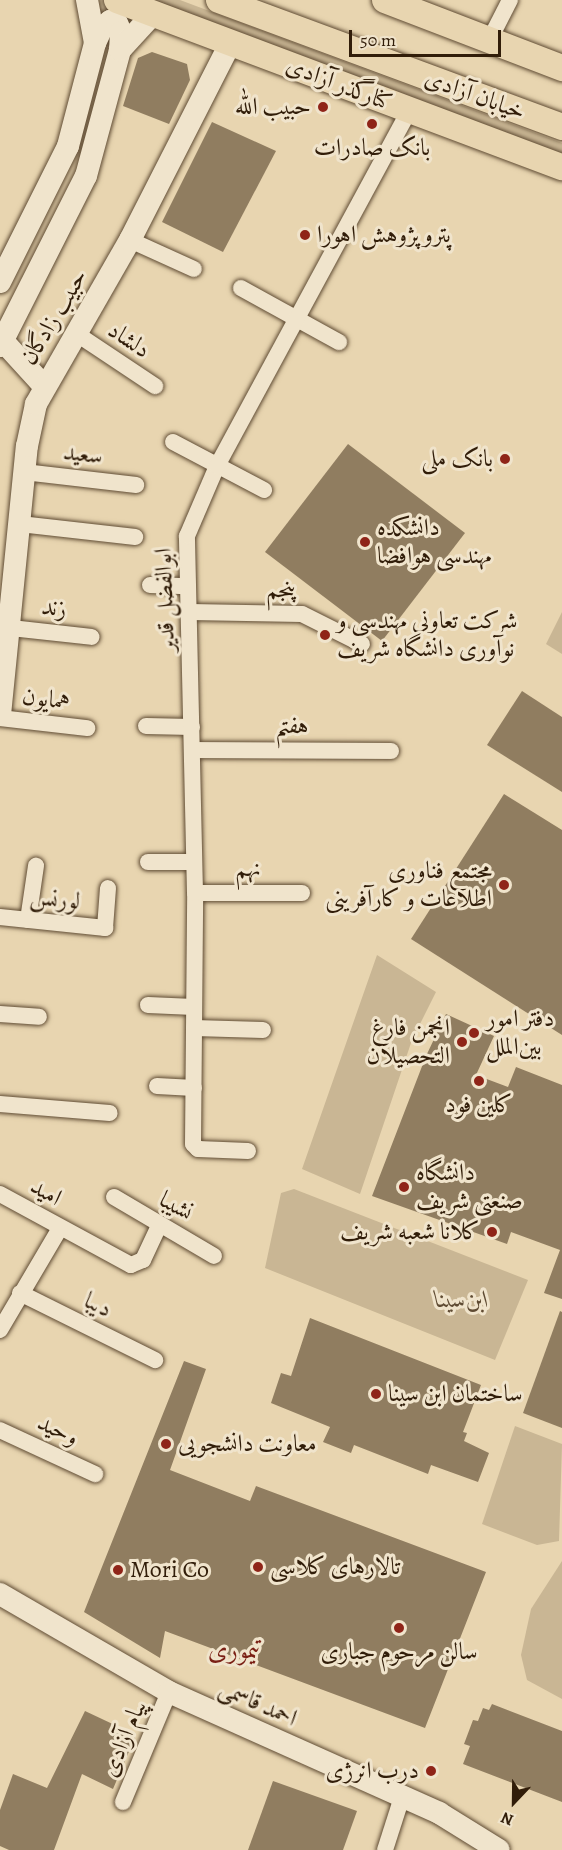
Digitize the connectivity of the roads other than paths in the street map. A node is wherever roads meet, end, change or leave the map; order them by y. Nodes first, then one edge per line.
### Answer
1 (87, 0) edge
2 (117, 0) edge
3 (219, 0) edge
4 (385, 0) edge
5 (510, 0) edge
6 (153, 14) junction
7 (489, 41) junction
8 (95, 44) junction
9 (230, 44) junction
10 (120, 50) junction
11 (562, 69) edge
12 (409, 111) junction
13 (562, 127) edge
14 (562, 167) edge
15 (130, 240) junction
16 (4, 265) edge
17 (194, 269) dead end
18 (36, 279) junction
19 (241, 288) dead end
20 (295, 319) junction
21 (77, 334) junction
22 (339, 342) dead end
23 (1, 344) edge
24 (44, 386) junction
25 (155, 386) dead end
26 (173, 442) dead end
27 (217, 466) junction
28 (24, 472) junction
29 (136, 485) dead end
30 (264, 490) dead end
31 (20, 524) junction
32 (135, 537) dead end
33 (150, 585) dead end
34 (188, 586) junction
35 (190, 612) junction
36 (8, 618) edge
37 (92, 636) dead end
38 (362, 644) dead end
39 (0, 716) edge
40 (146, 726) dead end
41 (192, 727) junction
42 (87, 728) dead end
43 (192, 750) junction
44 (392, 751) dead end
45 (148, 862) dead end
46 (194, 862) junction
47 (36, 866) dead end
48 (108, 888) dead end
49 (195, 892) junction
50 (302, 893) dead end
51 (0, 917) edge
52 (28, 920) junction
53 (148, 1005) dead end
54 (195, 1007) junction
55 (0, 1014) edge
56 (39, 1017) dead end
57 (194, 1028) junction
58 (263, 1030) dead end
59 (158, 1086) dead end
60 (194, 1088) junction
61 (0, 1104) edge
62 (110, 1113) dead end
63 (248, 1151) dead end
64 (0, 1194) edge
65 (114, 1197) dead end
66 (159, 1224) junction
67 (60, 1228) junction
68 (214, 1256) dead end
69 (20, 1293) junction
70 (0, 1330) edge
71 (155, 1360) dead end
72 (0, 1430) edge
73 (95, 1474) dead end
74 (0, 1594) edge
75 (169, 1692) junction
76 (402, 1797) junction
77 (123, 1802) dead end
78 (385, 1850) edge
79 (498, 1850) edge

1 - 8 street
2 - 6 main road, کنارگذر آزادی
3 - 13 main road, خیابان آزادی
4 - 7 main road
5 - 7 street
6 - 9 main road, کنارگذر آزادی
6 - 10 street
7 - 11 main road
8 - 10 street
8 - 16 street
9 - 12 main road, کنارگذر آزادی
9 - 15 street, حبیب زادگان
10 - 18 street
12 - 14 main road, کنارگذر آزادی
12 - 20 street, ابوالفضل قدیر
15 - 17 street
15 - 21 street, حبیب زادگان
16 - 18 street
18 - 23 street
19 - 20 street
20 - 22 street
20 - 27 street, ابوالفضل قدیر
21 - 24 street, حبیب زادگان
21 - 25 street, دلشاد
23 - 24 street
24 - 28 street, حبیب زادگان
26 - 27 street
27 - 30 street
27 - 34 street, ابوالفضل قدیر
28 - 29 street, سعید
28 - 31 street, حبیب زادگان
31 - 32 street
31 - 36 street, حبیب زادگان
33 - 34 street
34 - 35 street, ابوالفضل قدیر
35 - 38 street, پنجم
35 - 41 street, ابوالفضل قدیر
36 - 37 street, زند
36 - 39 street, حبیب زادگان
39 - 42 street, همایون
40 - 41 street
41 - 43 street, ابوالفضل قدیر
43 - 44 street, هفتم
43 - 46 street, ابوالفضل قدیر
45 - 46 street
46 - 49 street, ابوالفضل قدیر
47 - 52 street
48 - 52 street, لورنس
49 - 50 street, نهم
49 - 54 street, ابوالفضل قدیر
51 - 52 street, لورنس
53 - 54 street
54 - 57 street, ابوالفضل قدیر
55 - 56 street
57 - 58 street
57 - 60 street, ابوالفضل قدیر
59 - 60 street
60 - 63 street, ابوالفضل قدیر
61 - 62 street
64 - 67 street, امید
65 - 66 street, نشیبا
66 - 67 street
66 - 68 street, نشیبا
67 - 69 street, امید
69 - 70 street, امید
69 - 71 street, دیبا
72 - 73 street, وحید
74 - 75 street, احمد قاسمی
75 - 76 street, احمد قاسمی
75 - 77 street, پیام آزادی
76 - 78 street
76 - 79 street, احمد قاسمی

